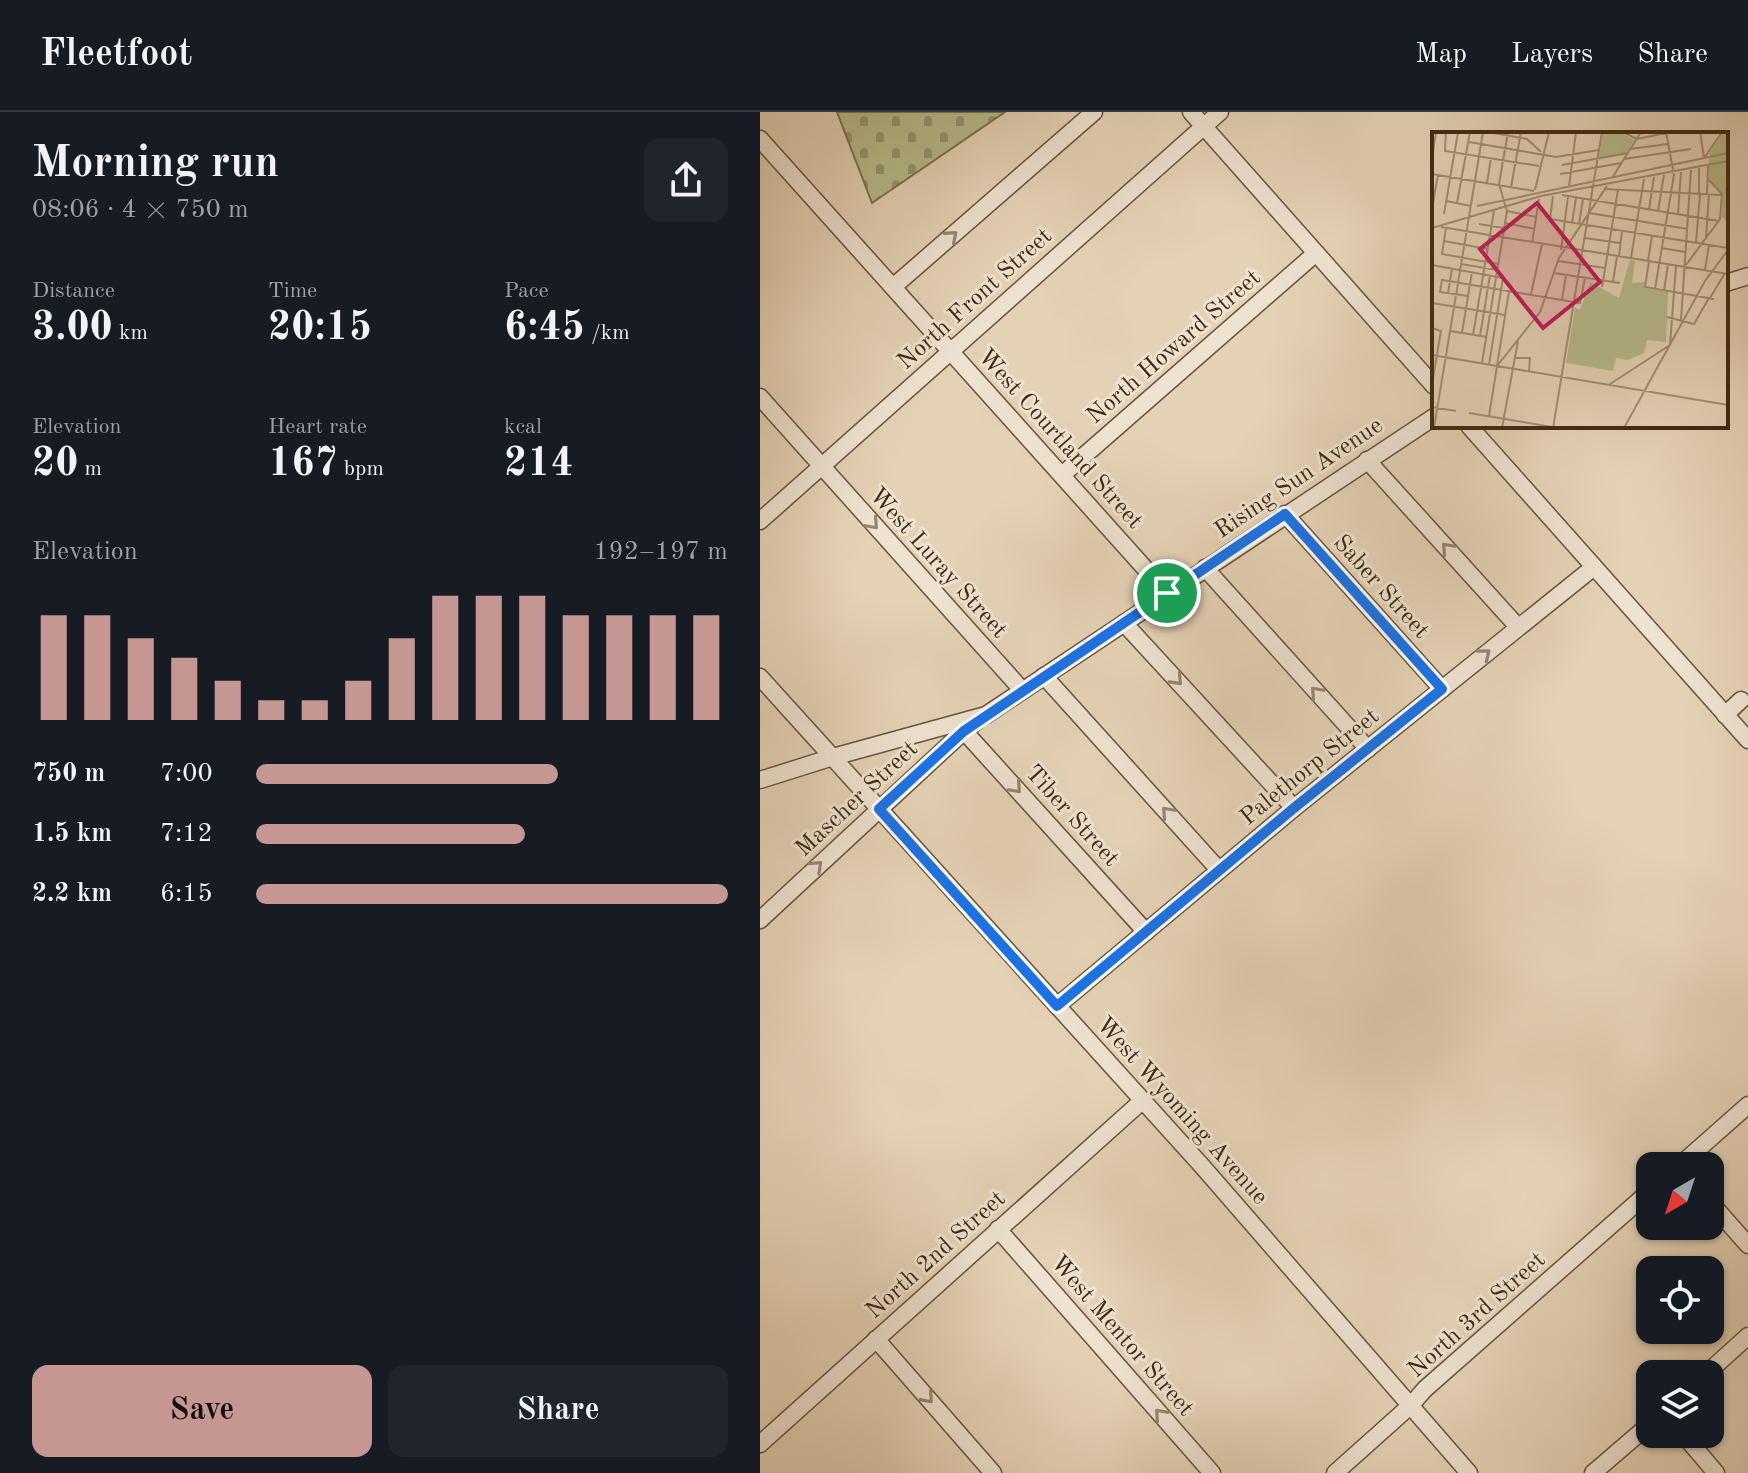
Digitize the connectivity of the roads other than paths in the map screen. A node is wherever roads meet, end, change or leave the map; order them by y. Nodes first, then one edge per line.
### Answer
1 (1094, 112) edge
2 (1191, 112) edge
3 (1220, 112) edge
4 (1204, 127) junction
5 (760, 139) edge
6 (1316, 253) junction
7 (1748, 276) edge
8 (1728, 282) edge
9 (893, 287) junction
10 (951, 351) junction
11 (1432, 384) edge
12 (760, 397) edge
13 (1432, 418) edge
14 (1471, 428) edge
15 (1367, 460) junction
16 (821, 466) junction
17 (1062, 475) junction
18 (1285, 514) junction
19 (760, 521) edge
20 (1594, 567) junction
21 (1205, 568) junction
22 (1167, 593) junction
23 (1124, 623) junction
24 (1518, 627) junction
25 (1044, 676) junction
26 (760, 677) edge
27 (1442, 689) junction
28 (1022, 690) junction
29 (1741, 700) dead end
30 (986, 715) junction
31 (1725, 715) junction
32 (964, 731) junction
33 (1748, 740) edge
34 (1368, 749) junction
35 (833, 757) junction
36 (760, 780) edge
37 (1294, 808) junction
38 (879, 809) junction
39 (1219, 870) junction
40 (760, 920) edge
41 (1146, 932) junction
42 (1057, 1006) junction
43 (1142, 1101) junction
44 (1745, 1113) edge
45 (1696, 1152) edge
46 (1636, 1203) edge
47 (1724, 1218) edge
48 (998, 1229) junction
49 (1748, 1245) edge
50 (1748, 1336) edge
51 (876, 1339) junction
52 (1721, 1360) edge
53 (1410, 1406) junction
54 (1636, 1436) edge
55 (760, 1444) edge
56 (1695, 1448) edge
57 (993, 1473) edge
58 (1212, 1473) edge
59 (1335, 1473) edge
60 (1469, 1473) edge
61 (1593, 1473) edge
62 (1716, 1473) edge

9 -> 1 street
2 - 4 street
3 - 4 street, North Front Street
4 - 6 street
4 - 10 street, North Front Street
5 - 9 street, West Courtland Street
6 - 11 street
6 - 17 street, North Howard Street
7 - 8 street
9 - 10 street, West Courtland Street
10 - 16 street, North Front Street
10 - 17 street, West Courtland Street
12 - 16 street, West Luray Street
13 - 15 street, Rising Sun Avenue
14 - 20 street
15 - 18 street, Rising Sun Avenue
24 -> 15 street
16 - 19 street, North Front Street
16 -> 28 street, West Luray Street
17 - 22 street, West Courtland Street
18 - 21 street, Rising Sun Avenue
18 - 27 street, Saber Street
20 - 24 street, Palethorp Street
20 - 31 street
21 - 22 street, Rising Sun Avenue
34 -> 21 street
22 - 23 street, Rising Sun Avenue
23 - 25 street, Rising Sun Avenue
23 -> 37 street
27 -> 24 street, Palethorp Street
25 - 28 street, Rising Sun Avenue
39 -> 25 street
26 - 35 street, West Wyoming Avenue
27 - 34 street, Palethorp Street
28 - 30 street, Rising Sun Avenue
29 - 31 street
30 - 32 street, Mascher Street
30 - 35 street, Rising Sun Avenue
31 - 33 street
32 - 38 street, Mascher Street
32 -> 41 street, Tiber Street
34 - 37 street, Palethorp Street
35 - 36 street, Rising Sun Avenue
35 - 38 street, West Wyoming Avenue
37 - 39 street, Palethorp Street
40 -> 38 street, Mascher Street
38 - 42 street, West Wyoming Avenue
39 - 41 street, Palethorp Street
41 - 42 street, Palethorp Street
42 - 43 street, West Wyoming Avenue
43 - 48 street, North 2nd Street
43 - 53 street, West Wyoming Avenue
44 - 45 street
46 - 53 street, North 3rd Street
47 - 49 street
48 - 51 street, North 2nd Street
58 -> 48 street, West Mentor Street
50 - 52 street
51 - 55 street, North 2nd Street
51 -> 57 street
53 - 59 street, North 3rd Street
53 - 60 street, West Wyoming Avenue
54 - 61 street
56 - 62 street

